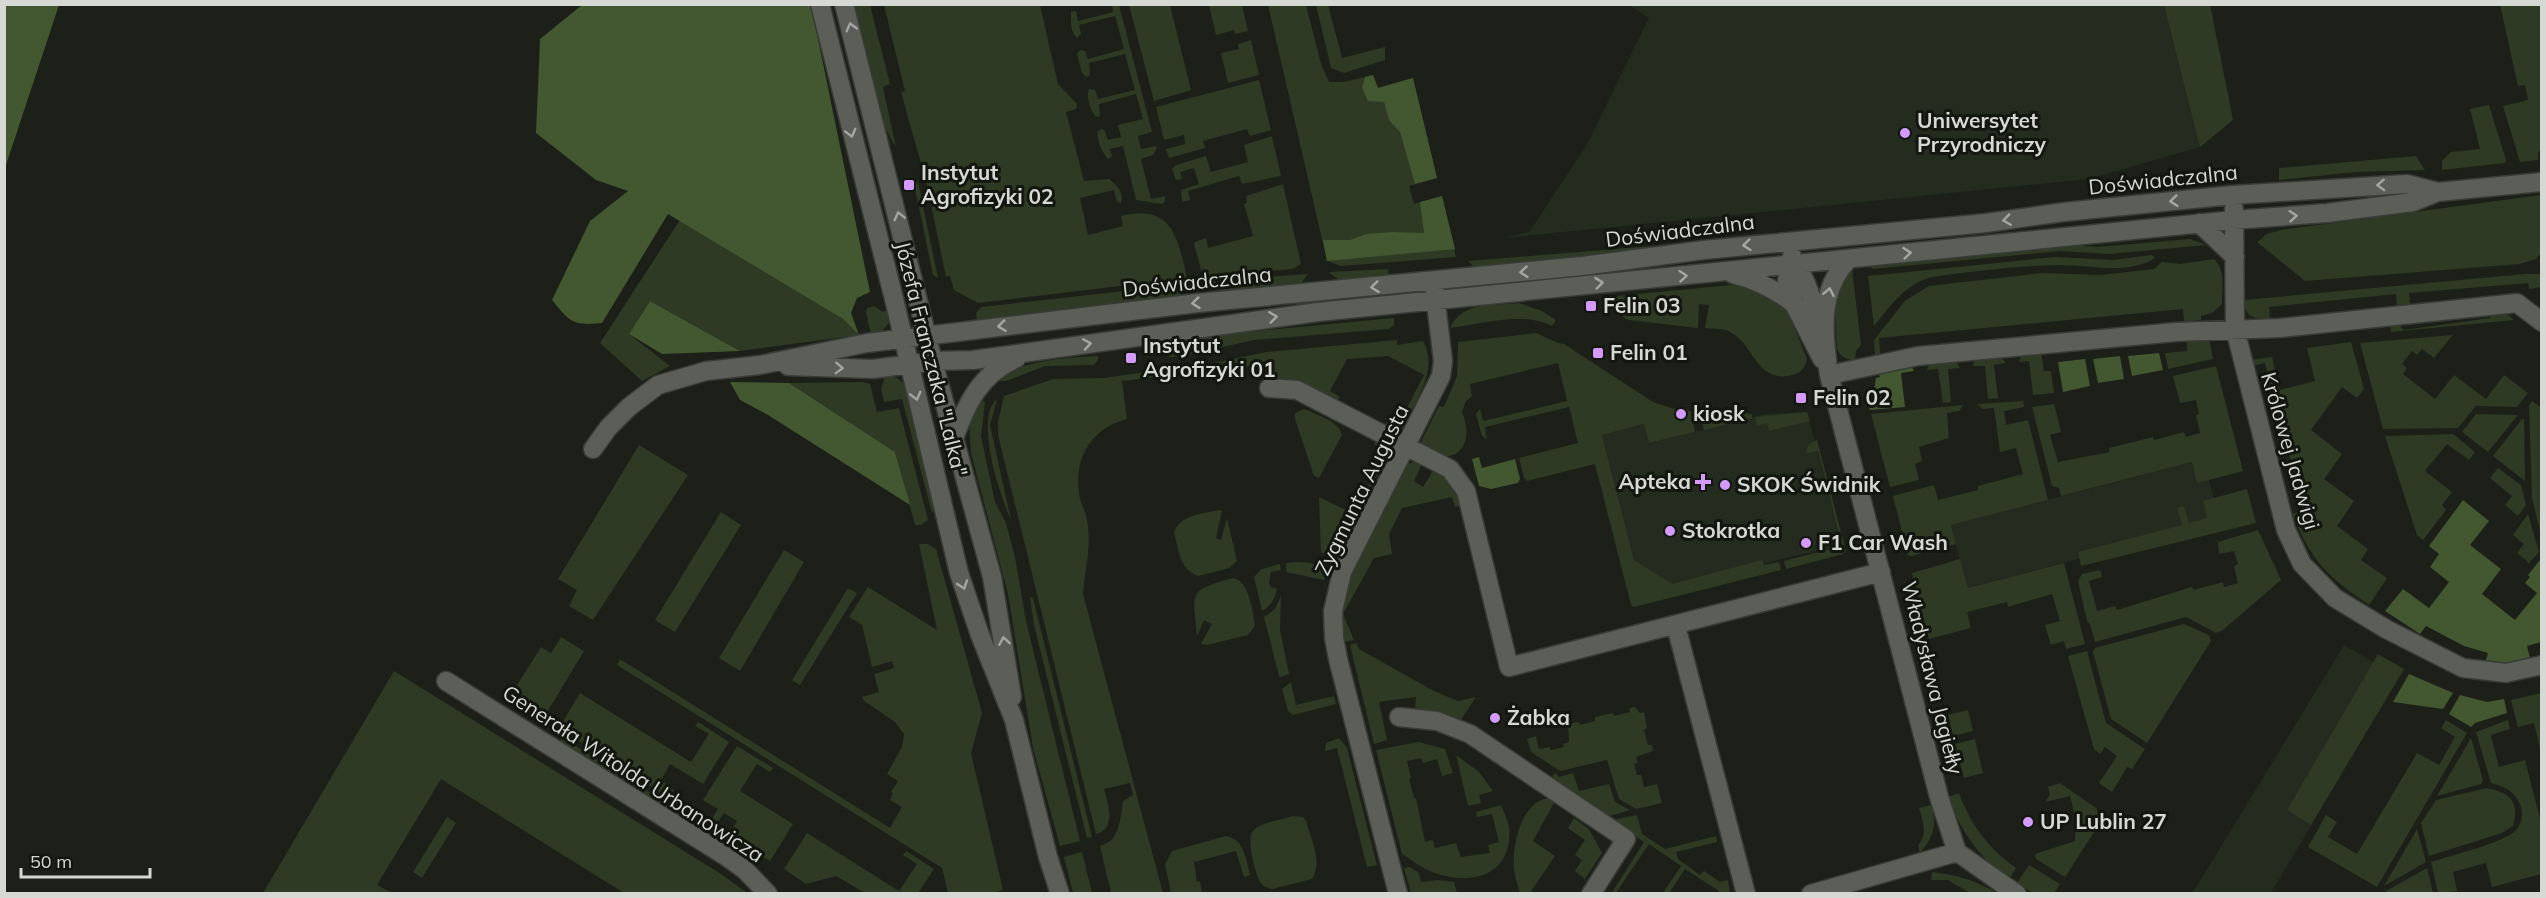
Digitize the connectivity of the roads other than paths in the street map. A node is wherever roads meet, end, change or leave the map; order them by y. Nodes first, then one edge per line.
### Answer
1 (820, 4) edge
2 (844, 4) edge
3 (2541, 182) edge
4 (2438, 192) junction
5 (2232, 195) junction
6 (2234, 220) junction
7 (2199, 224) junction
8 (1791, 241) junction
9 (2235, 257) junction
10 (1849, 259) junction
11 (1793, 264) junction
12 (1726, 273) junction
13 (1434, 290) junction
14 (1317, 293) junction
15 (1794, 304) junction
16 (1318, 312) junction
17 (2541, 322) edge
18 (2235, 329) junction
19 (1823, 332) junction
20 (927, 335) junction
21 (903, 339) junction
22 (1029, 353) junction
23 (933, 362) junction
24 (760, 365) junction
25 (909, 365) junction
26 (1829, 375) junction
27 (1269, 388) dead end
28 (954, 438) junction
29 (1407, 447) junction
30 (593, 449) dead end
31 (1881, 572) junction
32 (1676, 626) junction
33 (2541, 665) edge
34 (446, 681) dead end
35 (1399, 717) dead end
36 (1014, 720) junction
37 (1957, 852) junction
38 (1048, 857) junction
39 (768, 894) edge
40 (1054, 894) edge
41 (1060, 894) edge
42 (1398, 894) edge
43 (1591, 894) edge
44 (1746, 894) edge
45 (1811, 894) edge
46 (2017, 894) edge

1 -> 21 street, Józefa Franczaka "Lalka"
20 -> 2 street, Józefa Franczaka "Lalka"
3 - 4 street, Doświadczalna
4 -> 5 street, Doświadczalna
6 -> 4 street, Doświadczalna
5 - 6 street, Królowej Jadwigi
5 -> 8 street, Doświadczalna
6 - 7 street, Doświadczalna
6 - 9 street, Królowej Jadwigi
7 - 9 street
10 -> 7 street, Doświadczalna
8 - 11 street, Władysława Jagiełły
8 -> 13 street, Doświadczalna
9 - 18 street, Królowej Jadwigi
10 - 11 street, Doświadczalna
19 -> 10 street, Władysława Jagiełły
11 - 12 street, Doświadczalna
11 - 15 street, Władysława Jagiełły
11 - 19 street, Władysława Jagiełły
13 -> 12 street, Doświadczalna
12 - 15 street, Doświadczalna
13 -> 14 street, Doświadczalna
13 - 16 street, Doświadczalna
13 - 29 street, Zygmunta Augusta
14 - 16 street
14 -> 20 street, Doświadczalna
15 - 26 street, Władysława Jagiełły
22 -> 16 street, Doświadczalna
17 - 18 street
18 - 26 street
18 - 33 street, Królowej Jadwigi
19 - 26 street, Władysława Jagiełły
20 - 21 street, Doświadczalna
20 - 23 street, Józefa Franczaka "Lalka"
21 - 23 street
21 - 24 street, Doświadczalna
21 - 25 street, Józefa Franczaka "Lalka"
22 - 23 street, Doświadczalna
22 - 28 street
23 - 25 street, Doświadczalna
23 - 28 street, Józefa Franczaka "Lalka"
24 -> 25 street, Doświadczalna
24 - 30 street
25 -> 36 street, Józefa Franczaka "Lalka"
26 - 31 street, Władysława Jagiełły
27 - 29 street
36 -> 28 street, Józefa Franczaka "Lalka"
29 - 32 street
29 - 42 street, Zygmunta Augusta
31 - 32 street
31 - 37 street, Władysława Jagiełły
32 - 44 street
34 - 39 street, Generała Witolda Urbanowicza
35 - 43 street
36 - 38 street, Józefa Franczaka "Lalka"
37 - 45 street
37 - 46 street
38 - 40 street, Józefa Franczaka "Lalka"
38 - 41 street, Józefa Franczaka "Lalka"

